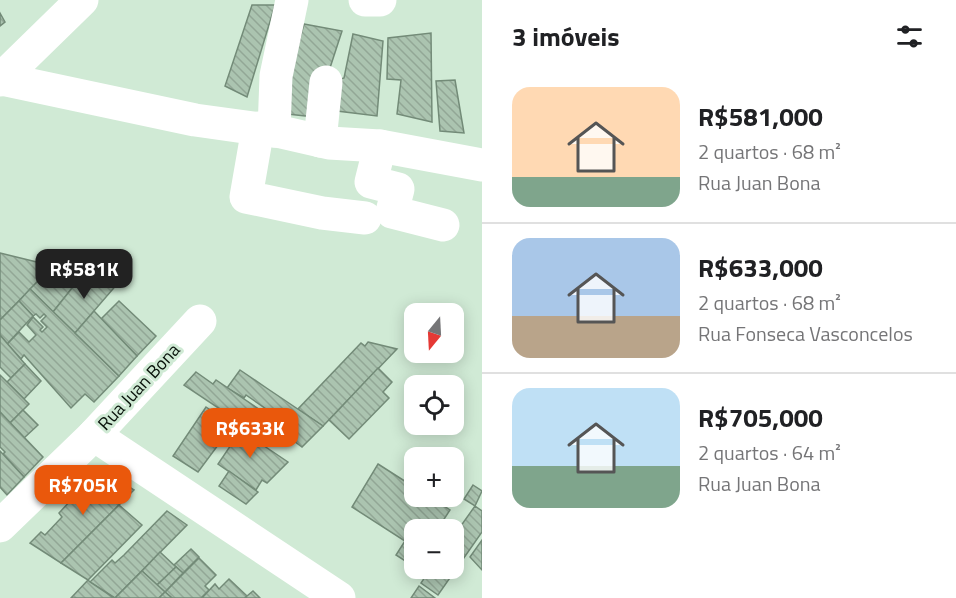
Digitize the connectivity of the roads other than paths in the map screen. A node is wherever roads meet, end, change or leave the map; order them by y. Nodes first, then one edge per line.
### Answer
1 (82, 0) edge
2 (292, 0) edge
3 (364, 0) edge
4 (380, 0) edge
5 (1, 80) edge
6 (326, 82) dead end
7 (266, 130) junction
8 (320, 141) junction
9 (380, 146) junction
10 (482, 165) edge
11 (365, 218) dead end
12 (443, 225) dead end
13 (200, 321) dead end
14 (94, 435) junction
15 (0, 526) edge
16 (339, 598) edge

1 - 5 street
2 - 7 street
3 - 4 street
5 - 7 street
6 - 8 street
7 - 8 street
7 - 11 street
8 - 9 street
9 - 10 street
9 - 12 street
13 - 14 street, Rua Juan Bona
14 - 15 street, Rua Juan Bona
14 - 16 street

